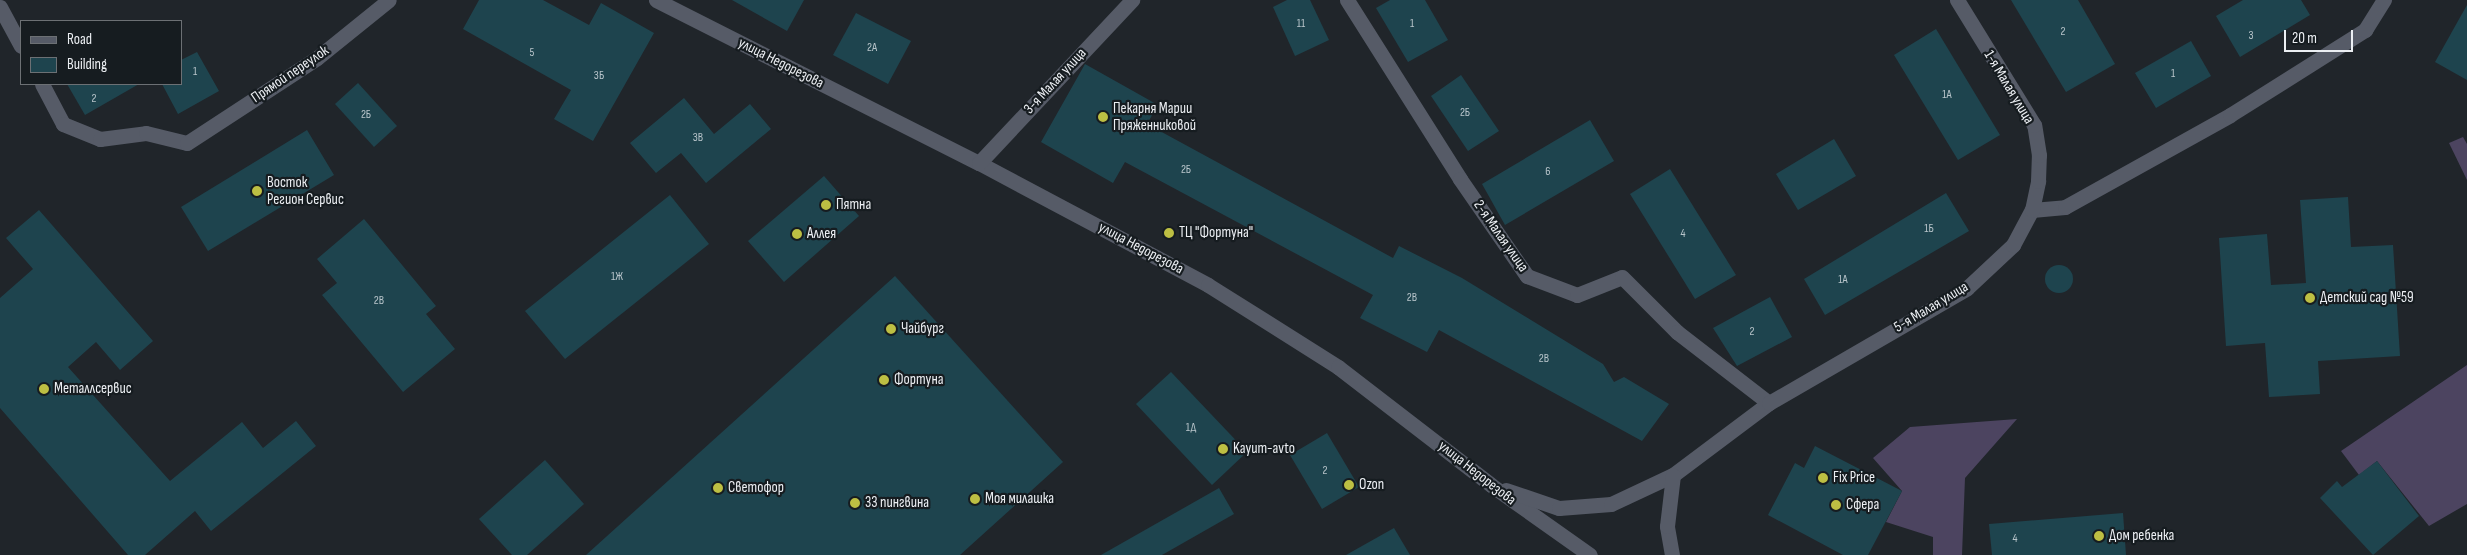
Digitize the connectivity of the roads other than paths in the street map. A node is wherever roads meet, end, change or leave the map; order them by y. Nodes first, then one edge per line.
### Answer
1 (389, 0) edge
2 (656, 0) edge
3 (1132, 0) edge
4 (1346, 0) edge
5 (1956, 0) edge
6 (2384, 0) edge
7 (0, 7) edge
8 (20, 44) edge
9 (43, 85) edge
10 (979, 163) junction
11 (2032, 210) junction
12 (1769, 403) junction
13 (1673, 474) junction
14 (1491, 485) junction
15 (1590, 555) edge
16 (1672, 555) edge

1 - 9 street, Прямой переулок
2 - 10 street, улица Недорезова
3 - 10 street, 3-я Малая улица
4 - 12 street, 2-я Малая улица
5 - 11 street, 1-я Малая улица
6 - 11 street
7 - 8 street
10 - 14 street, улица Недорезова
11 - 12 street, 5-я Малая улица
12 - 13 street, 5-я Малая улица
13 - 14 street, 5-я Малая улица
13 - 16 street
14 - 15 street, улица Недорезова

